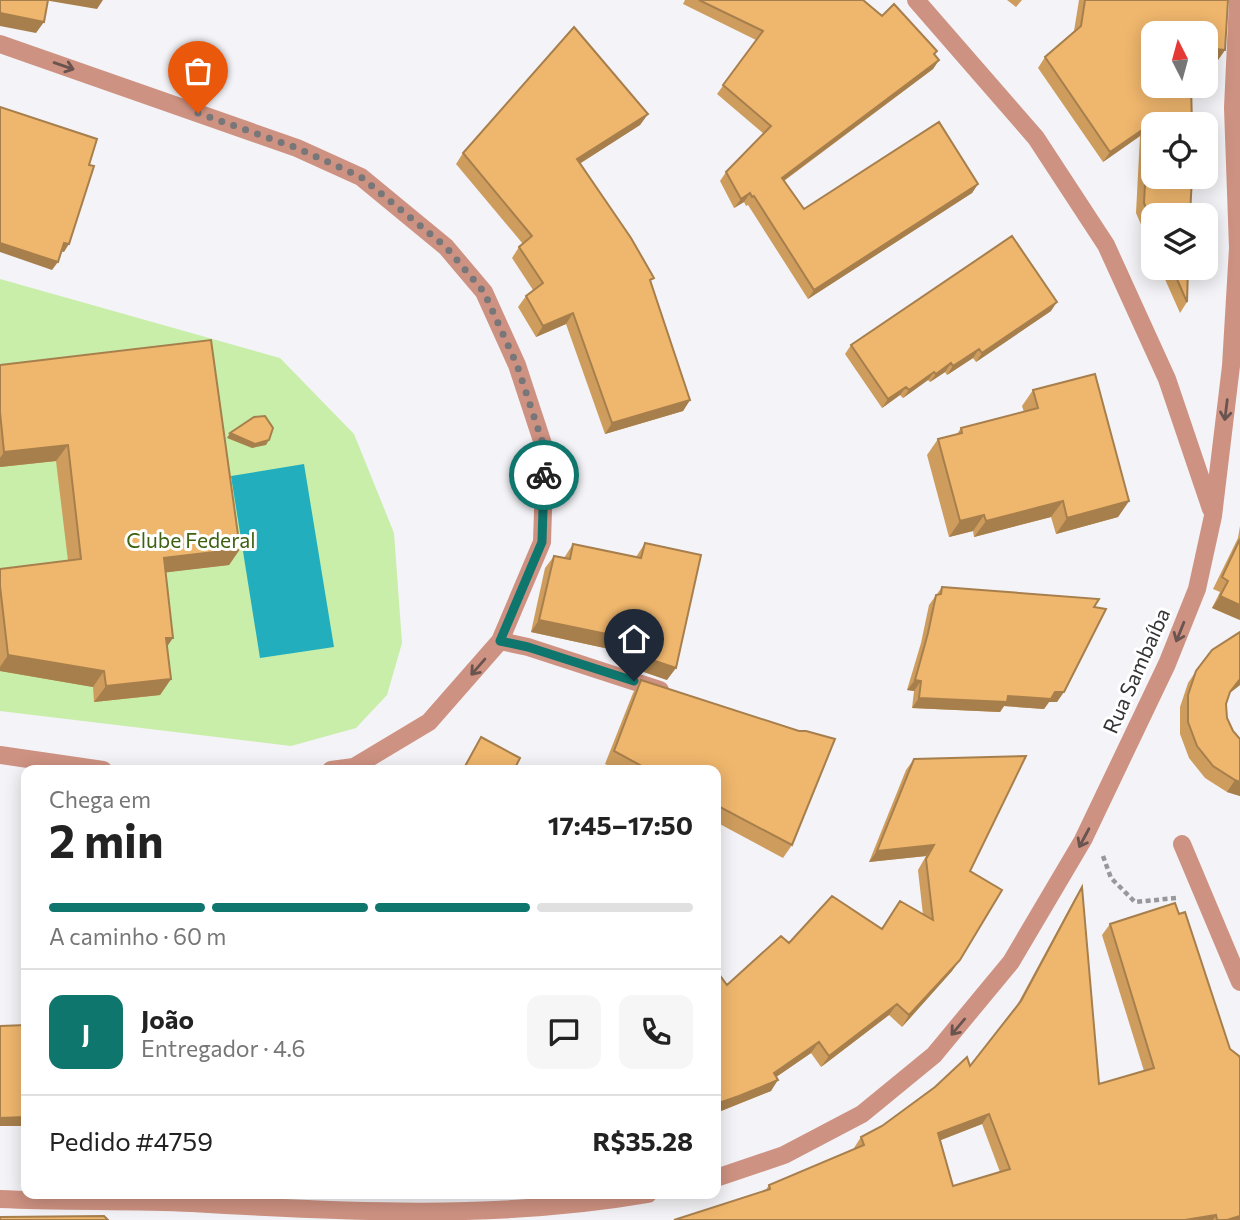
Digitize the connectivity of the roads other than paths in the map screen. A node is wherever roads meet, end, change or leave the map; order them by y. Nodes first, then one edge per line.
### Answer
1 (916, 0) edge
2 (1238, 0) edge
3 (0, 44) edge
4 (1213, 516) junction
5 (500, 641) junction
6 (674, 694) edge
7 (0, 755) edge
8 (69, 765) edge
9 (357, 765) edge
10 (1182, 844) dead end
11 (1240, 982) edge
12 (721, 1176) edge
13 (0, 1199) edge
14 (625, 1199) edge
15 (147, 1201) junction
16 (373, 1217) edge
17 (149, 1220) edge

1 - 4 street
2 -> 4 street, Rua Sambaíba
3 -> 5 street
4 -> 12 street, Rua Sambaíba
5 - 6 street
5 -> 9 street
7 - 8 street
10 - 11 street
13 - 15 street
14 - 16 street
15 - 16 street
15 - 17 street

